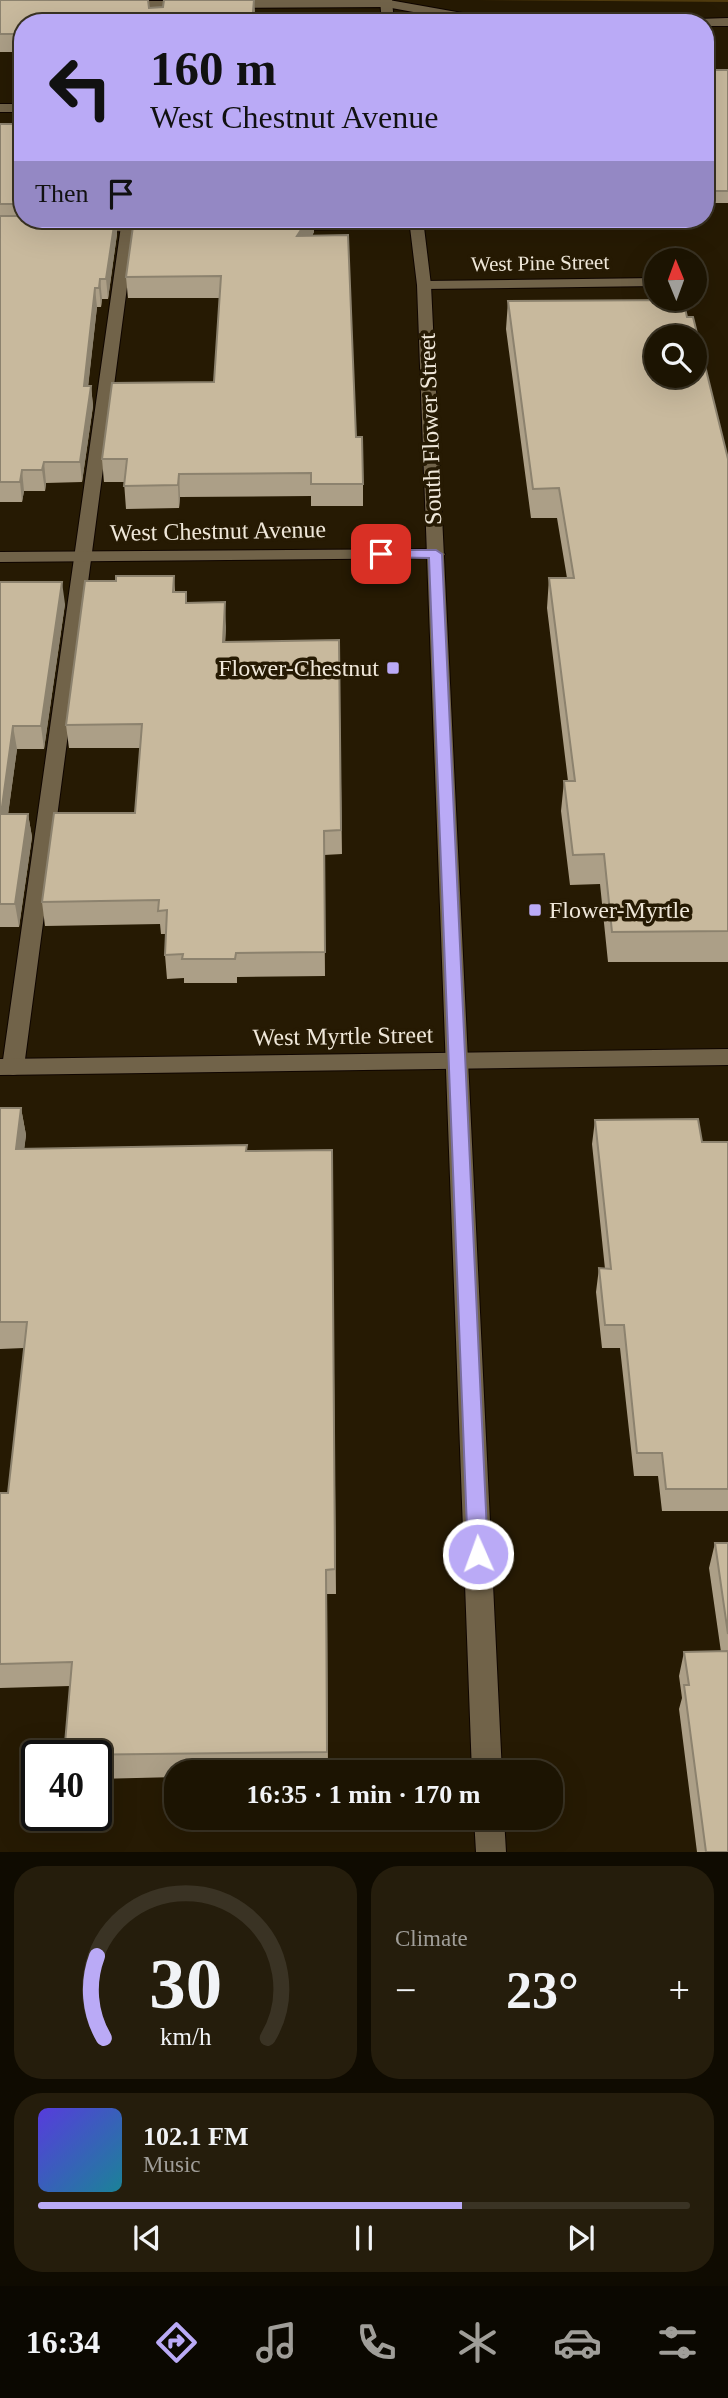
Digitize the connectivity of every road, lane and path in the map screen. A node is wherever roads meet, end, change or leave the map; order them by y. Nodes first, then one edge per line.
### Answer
1 (386, 2) edge
2 (106, 5) edge
3 (158, 5) junction
4 (157, 14) edge
5 (448, 14) edge
6 (127, 228) edge
7 (418, 228) edge
8 (644, 282) edge
9 (424, 285) junction
10 (436, 554) junction
11 (0, 557) edge
12 (83, 557) junction
13 (728, 1057) edge
14 (457, 1061) junction
15 (6, 1067) edge
16 (486, 1760) edge
17 (490, 1830) edge
18 (491, 1852) edge

1 - 3 street
1 - 5 street
2 - 3 street
3 - 4 street
6 - 12 street
7 - 9 street, South Flower Street
8 - 9 street, West Pine Street
9 - 10 street, South Flower Street
10 - 12 street, West Chestnut Avenue
10 - 14 street, South Flower Street
11 - 12 street, West Chestnut Avenue
12 - 15 street
13 - 14 street, West Myrtle Street
14 - 15 street, West Myrtle Street
14 - 16 street, South Flower Street
17 - 18 street

